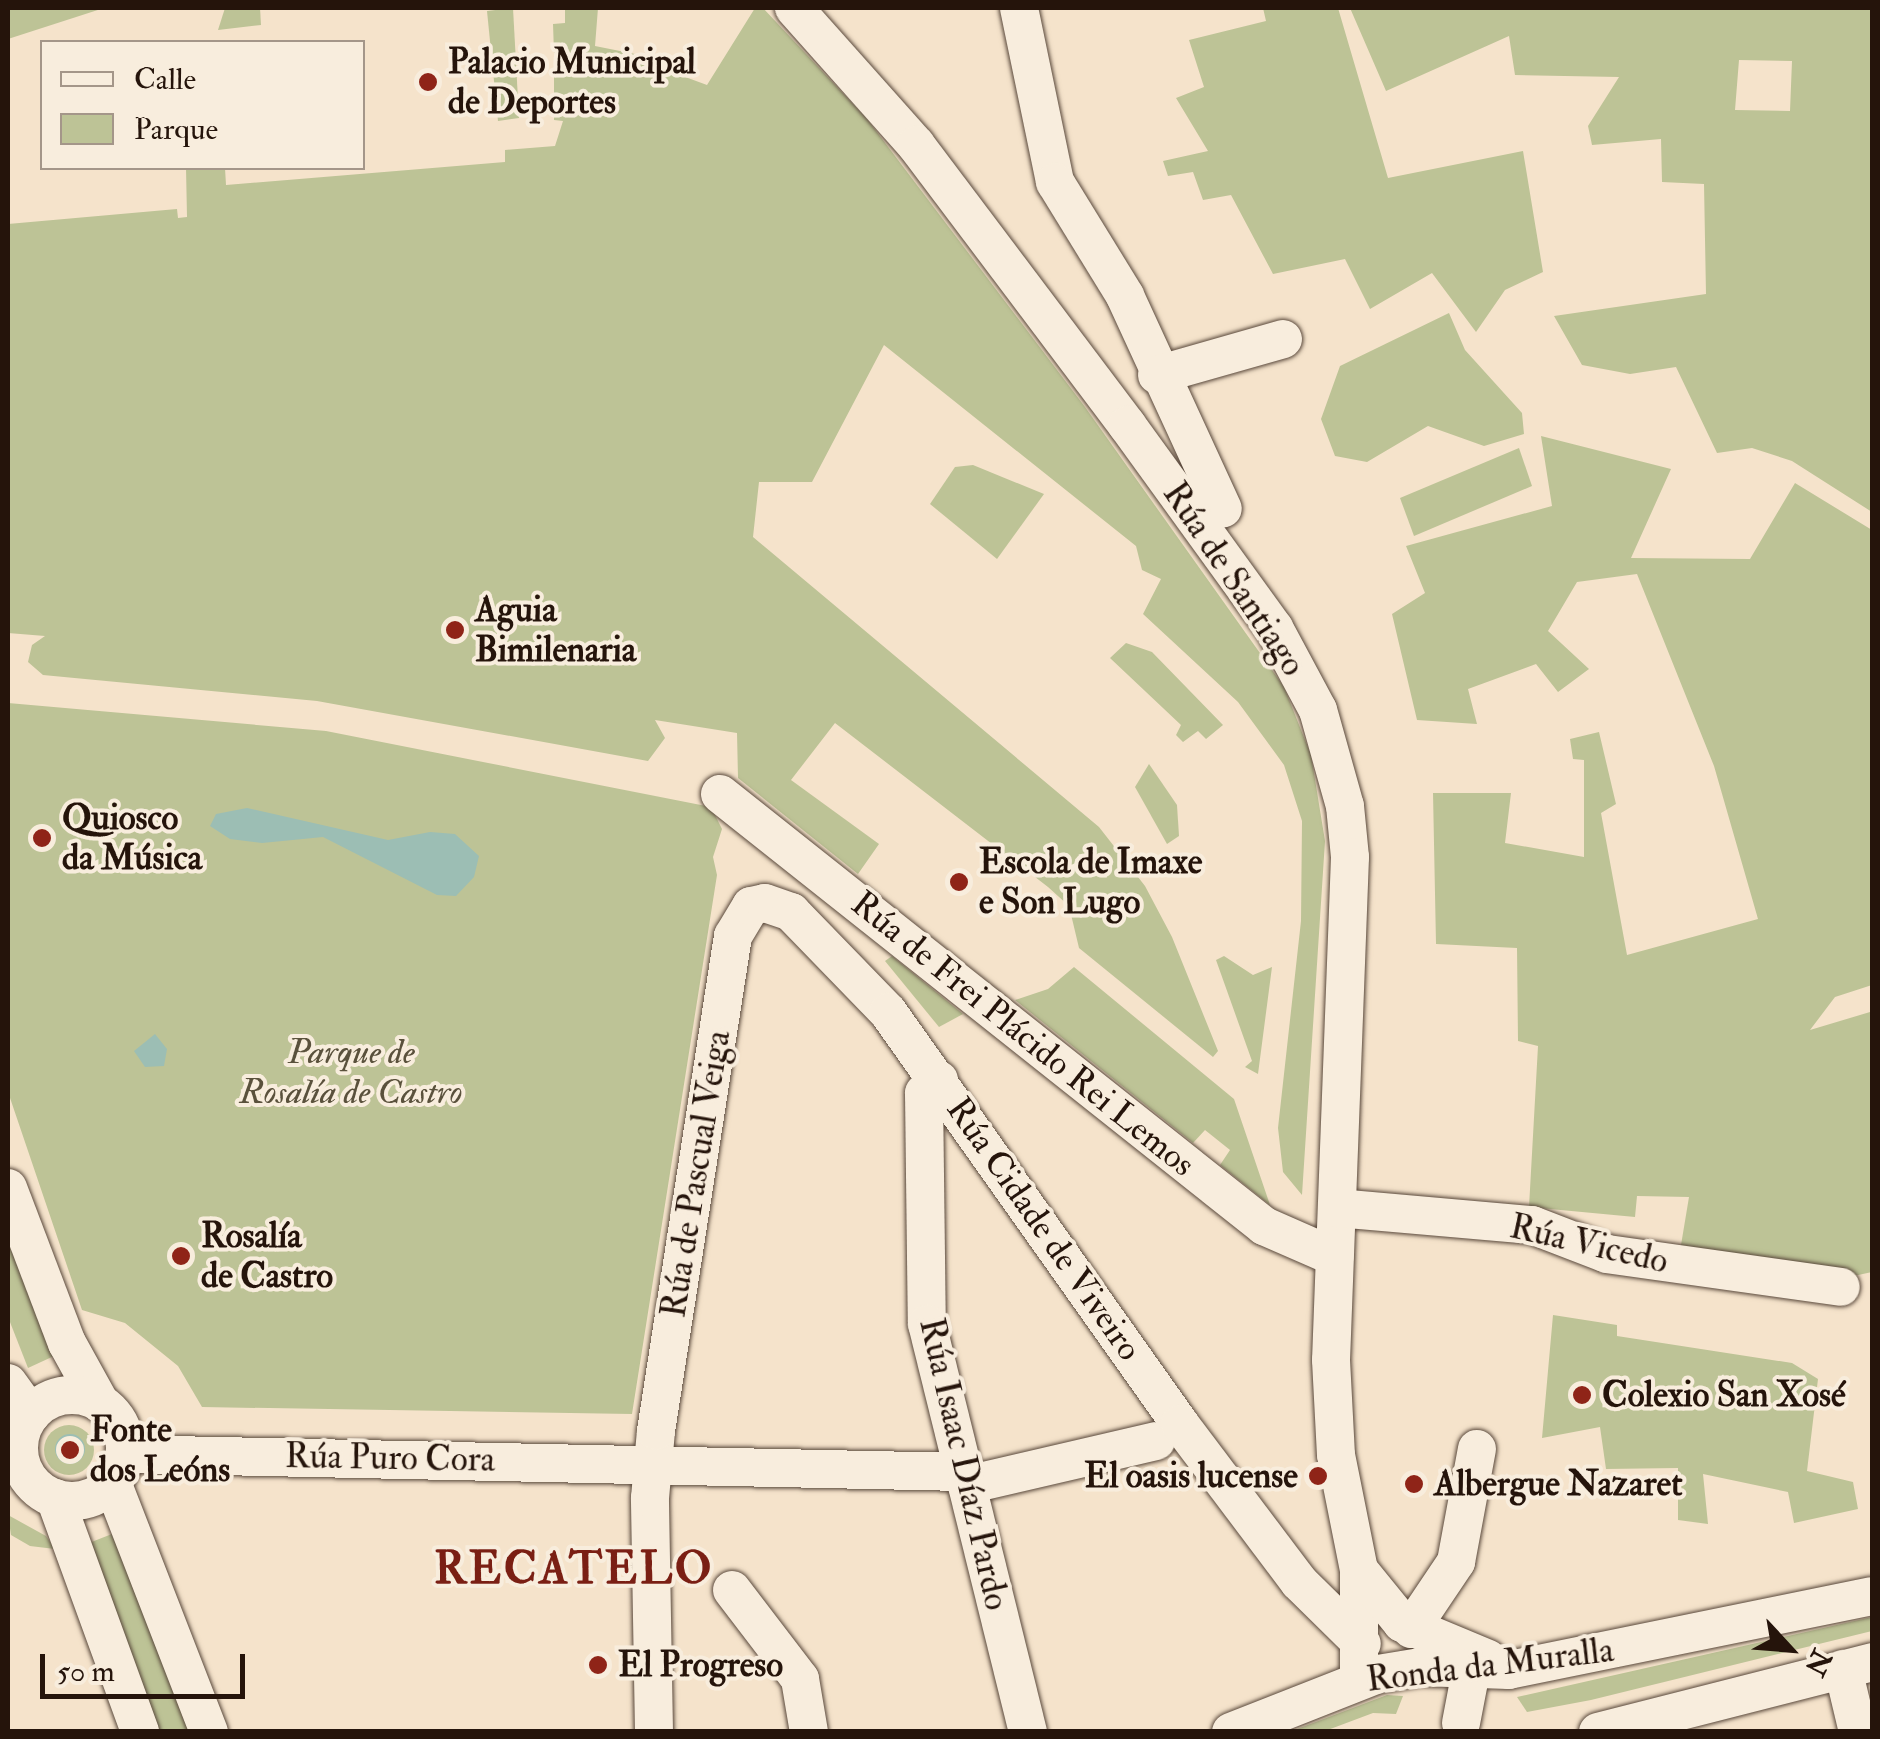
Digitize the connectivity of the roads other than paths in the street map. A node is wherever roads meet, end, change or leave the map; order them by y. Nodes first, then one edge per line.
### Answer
1 (794, 8) edge
2 (1019, 8) edge
3 (1282, 340) dead end
4 (1157, 375) junction
5 (1127, 425) junction
6 (1223, 509) dead end
7 (720, 794) dead end
8 (765, 903) joint
9 (939, 1080) junction
10 (8, 1188) edge
11 (1338, 1208) junction
12 (1335, 1257) junction
13 (1841, 1287) dead end
14 (8, 1383) edge
15 (99, 1401) junction
16 (19, 1433) edge
17 (1156, 1441) dead end
18 (1477, 1449) dead end
19 (654, 1462) junction
20 (119, 1468) junction
21 (965, 1478) junction
22 (55, 1498) junction
23 (1359, 1570) junction
24 (1299, 1582) junction
25 (732, 1590) dead end
26 (1872, 1596) edge
27 (1411, 1629) junction
28 (1360, 1662) junction
29 (1525, 1666) junction
30 (1858, 1666) edge
31 (1470, 1671) junction
32 (1461, 1722) dead end
33 (1230, 1730) edge
34 (140, 1732) edge
35 (209, 1732) edge
36 (654, 1732) edge
37 (809, 1732) edge
38 (1028, 1732) edge
39 (1598, 1732) edge
40 (1858, 1732) edge

1 - 5 street, Rúa de Santiago
2 - 4 street
3 - 4 street
4 - 5 street
4 - 6 street
5 - 11 street, Rúa de Santiago
7 - 12 street, Rúa de Frei Plácido Rei Lemos
8 - 9 street, Rúa Cidade de Viveiro
8 - 19 street, Rúa de Pascual Veiga
9 - 21 street, Rúa Isaac Díaz Pardo
9 - 24 street, Rúa Cidade de Viveiro
10 - 15 street
11 - 12 street, Rúa de Santiago
11 - 13 street, Rúa Vicedo
12 - 23 street, Rúa de Santiago
14 - 16 street
15 - 16 street
15 - 20 street
16 - 22 street
17 - 21 street, Rúa Puro Cora
18 - 27 street
19 - 20 street, Rúa Puro Cora
19 - 21 street, Rúa Puro Cora
19 - 36 street, Rúa de Pascual Veiga
20 - 22 street
20 - 35 street
21 - 38 street, Rúa Isaac Díaz Pardo
22 - 34 street
23 - 24 street
23 - 27 street, Rúa de Santiago
23 - 28 street, Rúa de Santiago
24 - 28 street, Rúa Cidade de Viveiro
25 - 37 street
26 - 29 street, Ronda da Muralla
27 - 29 street, Rúa de Santiago
28 - 31 street, Ronda da Muralla
28 - 33 street, Ronda da Muralla
29 - 31 street, Ronda da Muralla
30 - 39 street
30 - 40 street
31 - 32 street

